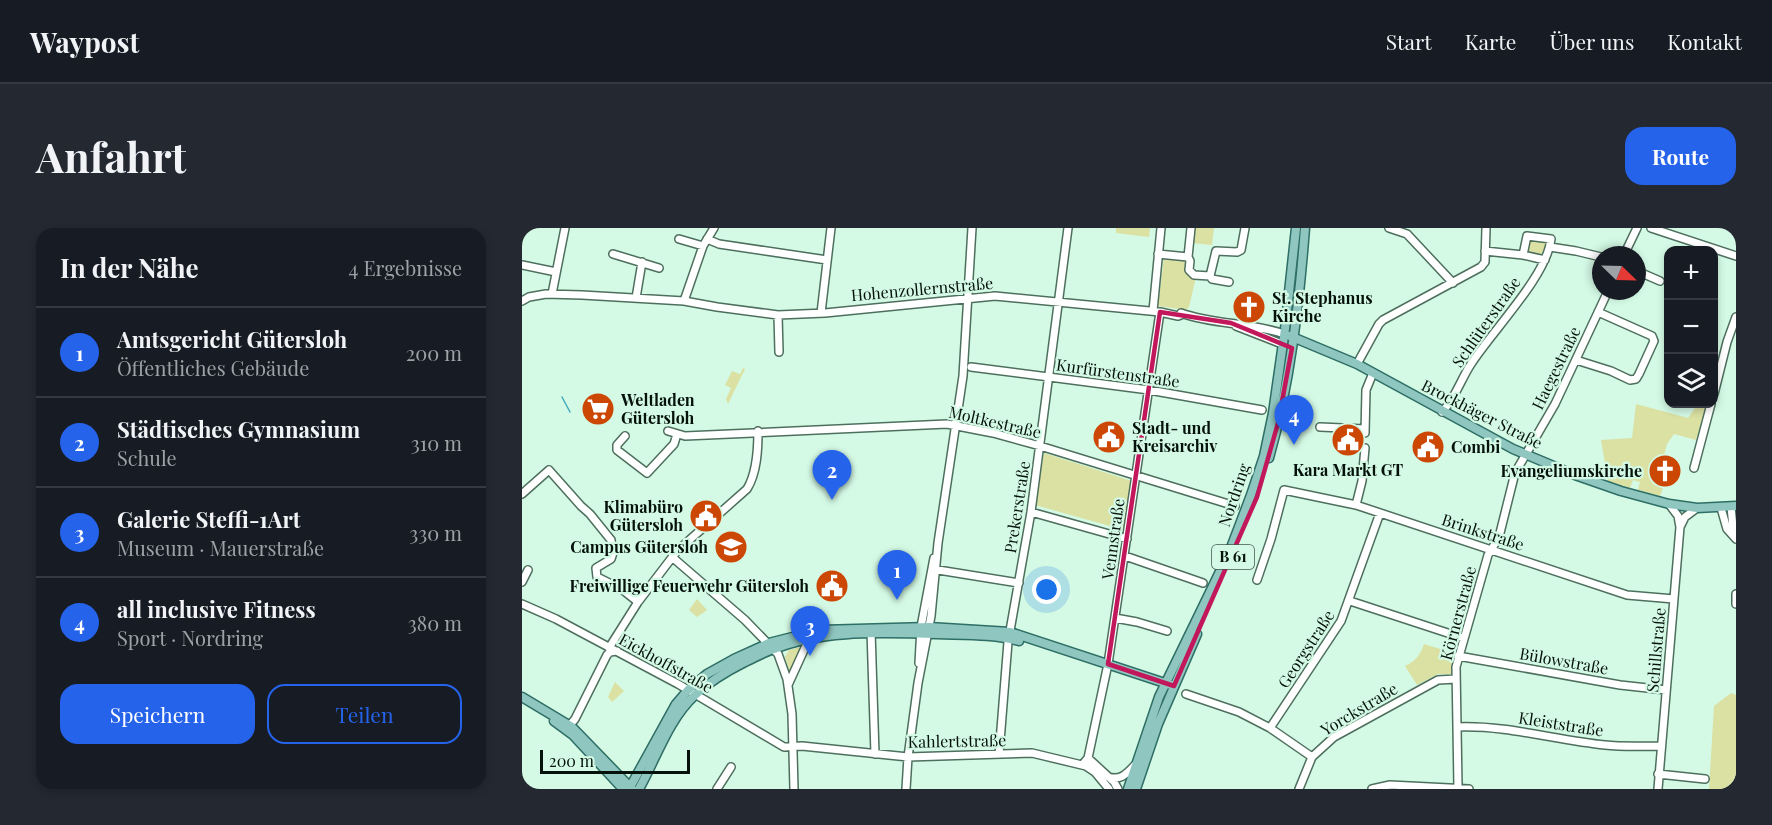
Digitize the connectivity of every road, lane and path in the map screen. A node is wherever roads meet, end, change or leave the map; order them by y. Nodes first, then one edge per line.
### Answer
1 (565, 228) edge
2 (714, 228) edge
3 (831, 228) edge
4 (972, 228) edge
5 (1068, 228) edge
6 (1161, 228) edge
7 (1191, 228) edge
8 (1245, 228) edge
9 (1296, 228) edge
10 (1305, 228) edge
11 (1389, 228) edge
12 (1486, 228) edge
13 (1637, 228) edge
14 (1651, 228) edge
15 (679, 239) dead end
16 (705, 243) junction
17 (1628, 246) edge
18 (1550, 247) junction
19 (1485, 251) junction
20 (613, 254) dead end
21 (1158, 254) junction
22 (1523, 255) junction
23 (1592, 255) edge
24 (1736, 256) edge
25 (1188, 257) junction
26 (827, 260) junction
27 (1545, 260) junction
28 (642, 262) junction
29 (522, 266) edge
30 (659, 268) dead end
31 (556, 272) junction
32 (1646, 275) edge
33 (1210, 276) junction
34 (1660, 281) dead end
35 (1229, 282) dead end
36 (1453, 283) junction
37 (552, 294) junction
38 (636, 298) junction
39 (968, 299) junction
40 (684, 300) junction
41 (1604, 300) edge
42 (522, 301) edge
43 (1059, 302) junction
44 (1159, 312) junction
45 (1598, 312) junction
46 (821, 313) junction
47 (778, 315) junction
48 (1736, 317) edge
49 (1231, 323) junction
50 (1284, 334) junction
51 (1293, 338) junction
52 (1282, 344) junction
53 (1292, 348) junction
54 (779, 352) dead end
55 (1576, 360) junction
56 (1357, 364) junction
57 (971, 367) dead end
58 (1373, 373) junction
59 (1718, 375) edge
60 (1049, 377) junction
61 (1149, 390) junction
62 (1710, 408) edge
63 (1262, 410) dead end
64 (1442, 412) junction
65 (956, 425) junction
66 (1320, 427) dead end
67 (668, 431) dead end
68 (758, 431) junction
69 (677, 434) junction
70 (625, 436) dead end
71 (1040, 446) junction
72 (1365, 448) dead end
73 (1525, 454) junction
74 (1694, 468) dead end
75 (1136, 476) junction
76 (522, 494) edge
77 (1669, 504) junction
78 (1356, 505) junction
79 (1235, 506) dead end
80 (1733, 507) edge
81 (1697, 508) junction
82 (1721, 508) junction
83 (1031, 512) junction
84 (1380, 513) junction
85 (1680, 527) junction
86 (1736, 534) edge
87 (1127, 539) junction
88 (1736, 539) edge
89 (1492, 549) junction
90 (1125, 556) junction
91 (672, 557) junction
92 (934, 569) junction
93 (528, 570) dead end
94 (1257, 580) dead end
95 (522, 582) edge
96 (1203, 583) dead end
97 (1018, 585) junction
98 (1736, 594) edge
99 (1674, 599) junction
100 (1350, 601) junction
101 (638, 602) junction
102 (522, 604) edge
103 (1736, 604) edge
104 (1115, 618) junction
105 (871, 631) junction
106 (925, 631) junction
107 (1167, 631) dead end
108 (1009, 635) junction
109 (1463, 638) junction
110 (809, 639) junction
111 (771, 646) junction
112 (613, 650) junction
113 (1458, 656) junction
114 (1108, 667) junction
115 (1456, 679) junction
116 (788, 685) junction
117 (1169, 687) junction
118 (1666, 690) junction
119 (692, 692) junction
120 (1186, 694) dead end
121 (522, 697) edge
122 (522, 703) edge
123 (565, 725) junction
124 (1457, 727) junction
125 (1270, 728) junction
126 (1661, 746) junction
127 (794, 747) junction
128 (874, 754) junction
129 (999, 754) junction
130 (908, 757) junction
131 (1312, 757) junction
132 (1088, 758) junction
133 (1136, 764) junction
134 (1082, 765) junction
135 (731, 767) dead end
136 (1658, 774) junction
137 (1108, 777) junction
138 (1705, 779) dead end
139 (1458, 787) junction
140 (631, 789) edge
141 (717, 789) edge
142 (794, 789) edge
143 (906, 789) edge
144 (1109, 789) edge
145 (1118, 789) edge
146 (1128, 789) edge
147 (1136, 789) edge
148 (1299, 789) edge
149 (1372, 789) edge
150 (1469, 789) edge
151 (1659, 789) edge

1 - 31 street
2 - 16 street
3 - 26 street
4 - 39 street
5 - 43 street, Prekerstraße
6 - 21 street, Vennstraße
7 - 25 street
8 - 33 street
9 - 50 main road, Nordring / B 61
10 - 51 main road, Nordring / B 61
11 - 36 street
12 - 19 street
13 - 17 street
14 - 24 street
15 - 16 street
16 - 26 street
16 - 40 street
18 - 22 street
18 - 23 street
18 - 27 street, Schlüterstraße
19 - 22 street
19 - 36 street
20 - 28 street
21 - 25 street
21 - 44 street, Vennstraße
22 - 27 street
25 - 33 street
26 - 46 street
27 - 64 street, Schlüterstraße
28 - 30 street
28 - 38 street
29 - 31 street
31 - 37 street
32 - 34 street
33 - 35 street
36 - 56 street
37 - 38 street, Hohenzollernstraße
37 - 42 street, Hohenzollernstraße
38 - 40 street, Hohenzollernstraße
39 - 43 street, Hohenzollernstraße
39 - 46 street, Hohenzollernstraße
39 - 65 street
40 - 47 street, Hohenzollernstraße
41 - 45 street, Haegestraße
43 - 44 street, Hohenzollernstraße
43 - 60 street, Prekerstraße
44 - 49 street, Hohenzollernstraße
44 - 61 street, Vennstraße
45 - 55 street, Haegestraße
45 - 55 street
46 - 47 street, Hohenzollernstraße
47 - 54 street
48 - 59 street
49 - 50 street, Hohenzollernstraße
49 - 52 street, Hohenzollernstraße
50 - 51 main road, Hohenzollernstraße
50 - 52 main road, Nordring / B 61
51 - 53 main road, Nordring / B 61
51 - 56 main road, Brockhäger Straße
52 - 53 main road
52 - 117 main road, Nordring / B 61
53 - 117 main road, Nordring / B 61
55 - 73 street, Haegestraße
56 - 58 main road, Brockhäger Straße
57 - 60 street, Kurfürstenstraße
58 - 64 main road, Brockhäger Straße
58 - 66 street
60 - 61 street, Kurfürstenstraße
60 - 71 street, Prekerstraße
61 - 63 street, Kurfürstenstraße
61 - 75 street, Vennstraße
62 - 74 street
64 - 73 main road, Brockhäger Straße
65 - 68 street, Moltkestraße
65 - 71 street, Moltkestraße
65 - 92 street
67 - 69 street, Moltkestraße
68 - 69 street, Moltkestraße
68 - 91 street
69 - 70 street
71 - 75 street, Moltkestraße
71 - 83 street, Prekerstraße
72 - 78 street
73 - 77 main road, Brockhäger Straße
73 - 89 street, Körnerstraße
75 - 79 street, Moltkestraße
75 - 87 street, Vennstraße
76 - 101 street
77 - 81 main road, Brockhäger Straße
77 - 85 street
78 - 84 street, Brinkstraße
78 - 94 street, Brinkstraße
80 - 82 main road, Brockhäger Straße
80 - 86 street
81 - 82 main road, Brockhäger Straße
81 - 85 street
82 - 88 street
83 - 87 street
83 - 97 street, Prekerstraße
84 - 89 street, Brinkstraße
84 - 100 street, Georgstraße
85 - 99 street, Schillstraße
87 - 90 street, Vennstraße
89 - 99 street, Brinkstraße
89 - 109 street, Körnerstraße
90 - 96 street
90 - 104 street, Vennstraße
91 - 101 street
91 - 111 street
92 - 97 street
92 - 106 street
93 - 95 street
97 - 108 street, Prekerstraße
98 - 103 street
99 - 118 street, Schillstraße
100 - 109 street
100 - 125 street, Georgstraße
101 - 112 street
102 - 112 street, Eickhoffstraße
104 - 107 street
104 - 114 street, Vennstraße
105 - 106 main road
105 - 110 main road
105 - 111 main road
105 - 128 street
106 - 108 main road
106 - 130 street
108 - 114 main road
108 - 129 street, Prekerstraße
109 - 113 street, Körnerstraße
110 - 111 main road
110 - 116 street
111 - 116 street
111 - 119 main road
112 - 119 street, Eickhoffstraße
112 - 123 street
113 - 115 street, Körnerstraße
113 - 118 street, Bülowstraße
114 - 117 main road
114 - 132 street, Vennstraße
115 - 124 street, Körnerstraße
115 - 131 street, Yorckstraße
116 - 127 street
117 - 133 main road, Nordring / B 61
117 - 147 main road, Nordring / B 61
118 - 126 street, Schillstraße
119 - 127 street, Eickhoffstraße
119 - 140 main road
120 - 125 street
121 - 123 main road
122 - 123 main road
123 - 140 main road
124 - 126 street, Kleiststraße
124 - 139 street, Körnerstraße
125 - 131 street
126 - 136 street, Schillstraße
127 - 128 street, Kahlertstraße
127 - 142 street
128 - 130 street, Kahlertstraße
129 - 130 street, Kahlertstraße
129 - 134 street, Kahlertstraße
130 - 143 street
131 - 148 street, Yorckstraße
132 - 134 street, Vennstraße
132 - 137 street
133 - 137 street
133 - 146 main road, Nordring / B 61
134 - 144 street, Kahlertstraße
135 - 141 street
136 - 138 street
136 - 151 street, Schillstraße
137 - 145 street
139 - 149 street
139 - 150 street

